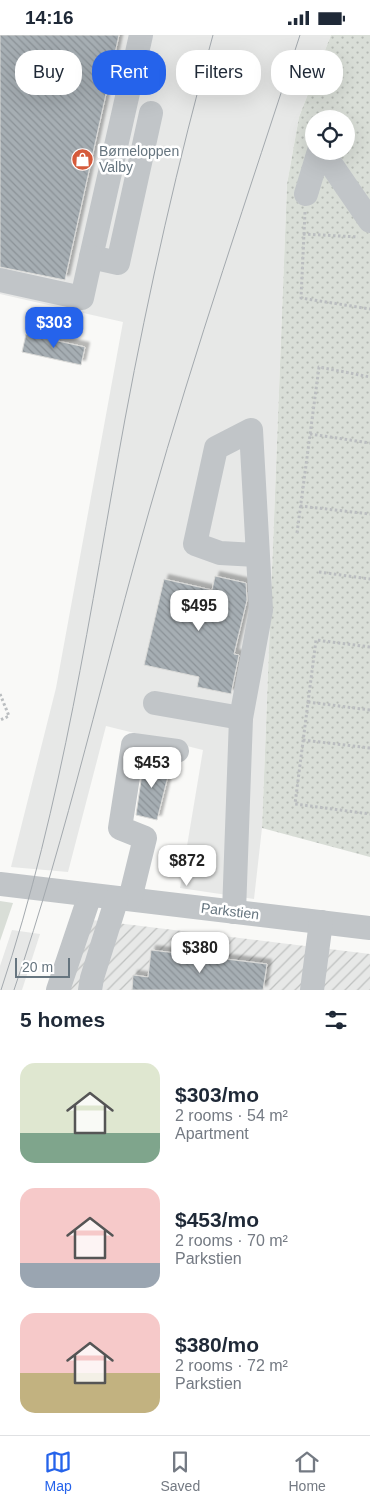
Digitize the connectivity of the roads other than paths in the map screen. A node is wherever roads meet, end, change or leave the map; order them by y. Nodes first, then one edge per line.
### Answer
1 (141, 35) edge
2 (151, 113) dead end
3 (318, 160) edge
4 (326, 160) edge
5 (306, 194) road end
6 (365, 229) edge
7 (91, 257) junction
8 (0, 281) edge
9 (258, 555) junction
10 (155, 703) dead end
11 (241, 718) junction
12 (177, 751) dead end
13 (0, 884) edge
14 (90, 895) junction
15 (123, 898) junction
16 (234, 912) junction
17 (321, 922) junction
18 (370, 928) edge
19 (58, 990) edge
20 (90, 990) edge
21 (312, 990) edge

1 - 7 street
2 - 7 street
3 - 5 street
4 - 6 street
7 - 8 street
9 - 9 street
9 - 11 street
10 - 11 street
11 - 16 street
12 - 15 street
13 - 14 street, Parkstien
14 - 15 street, Parkstien
14 - 19 street
15 - 16 street, Parkstien
15 - 20 street
16 - 17 street, Parkstien
17 - 18 street, Parkstien
17 - 21 street

